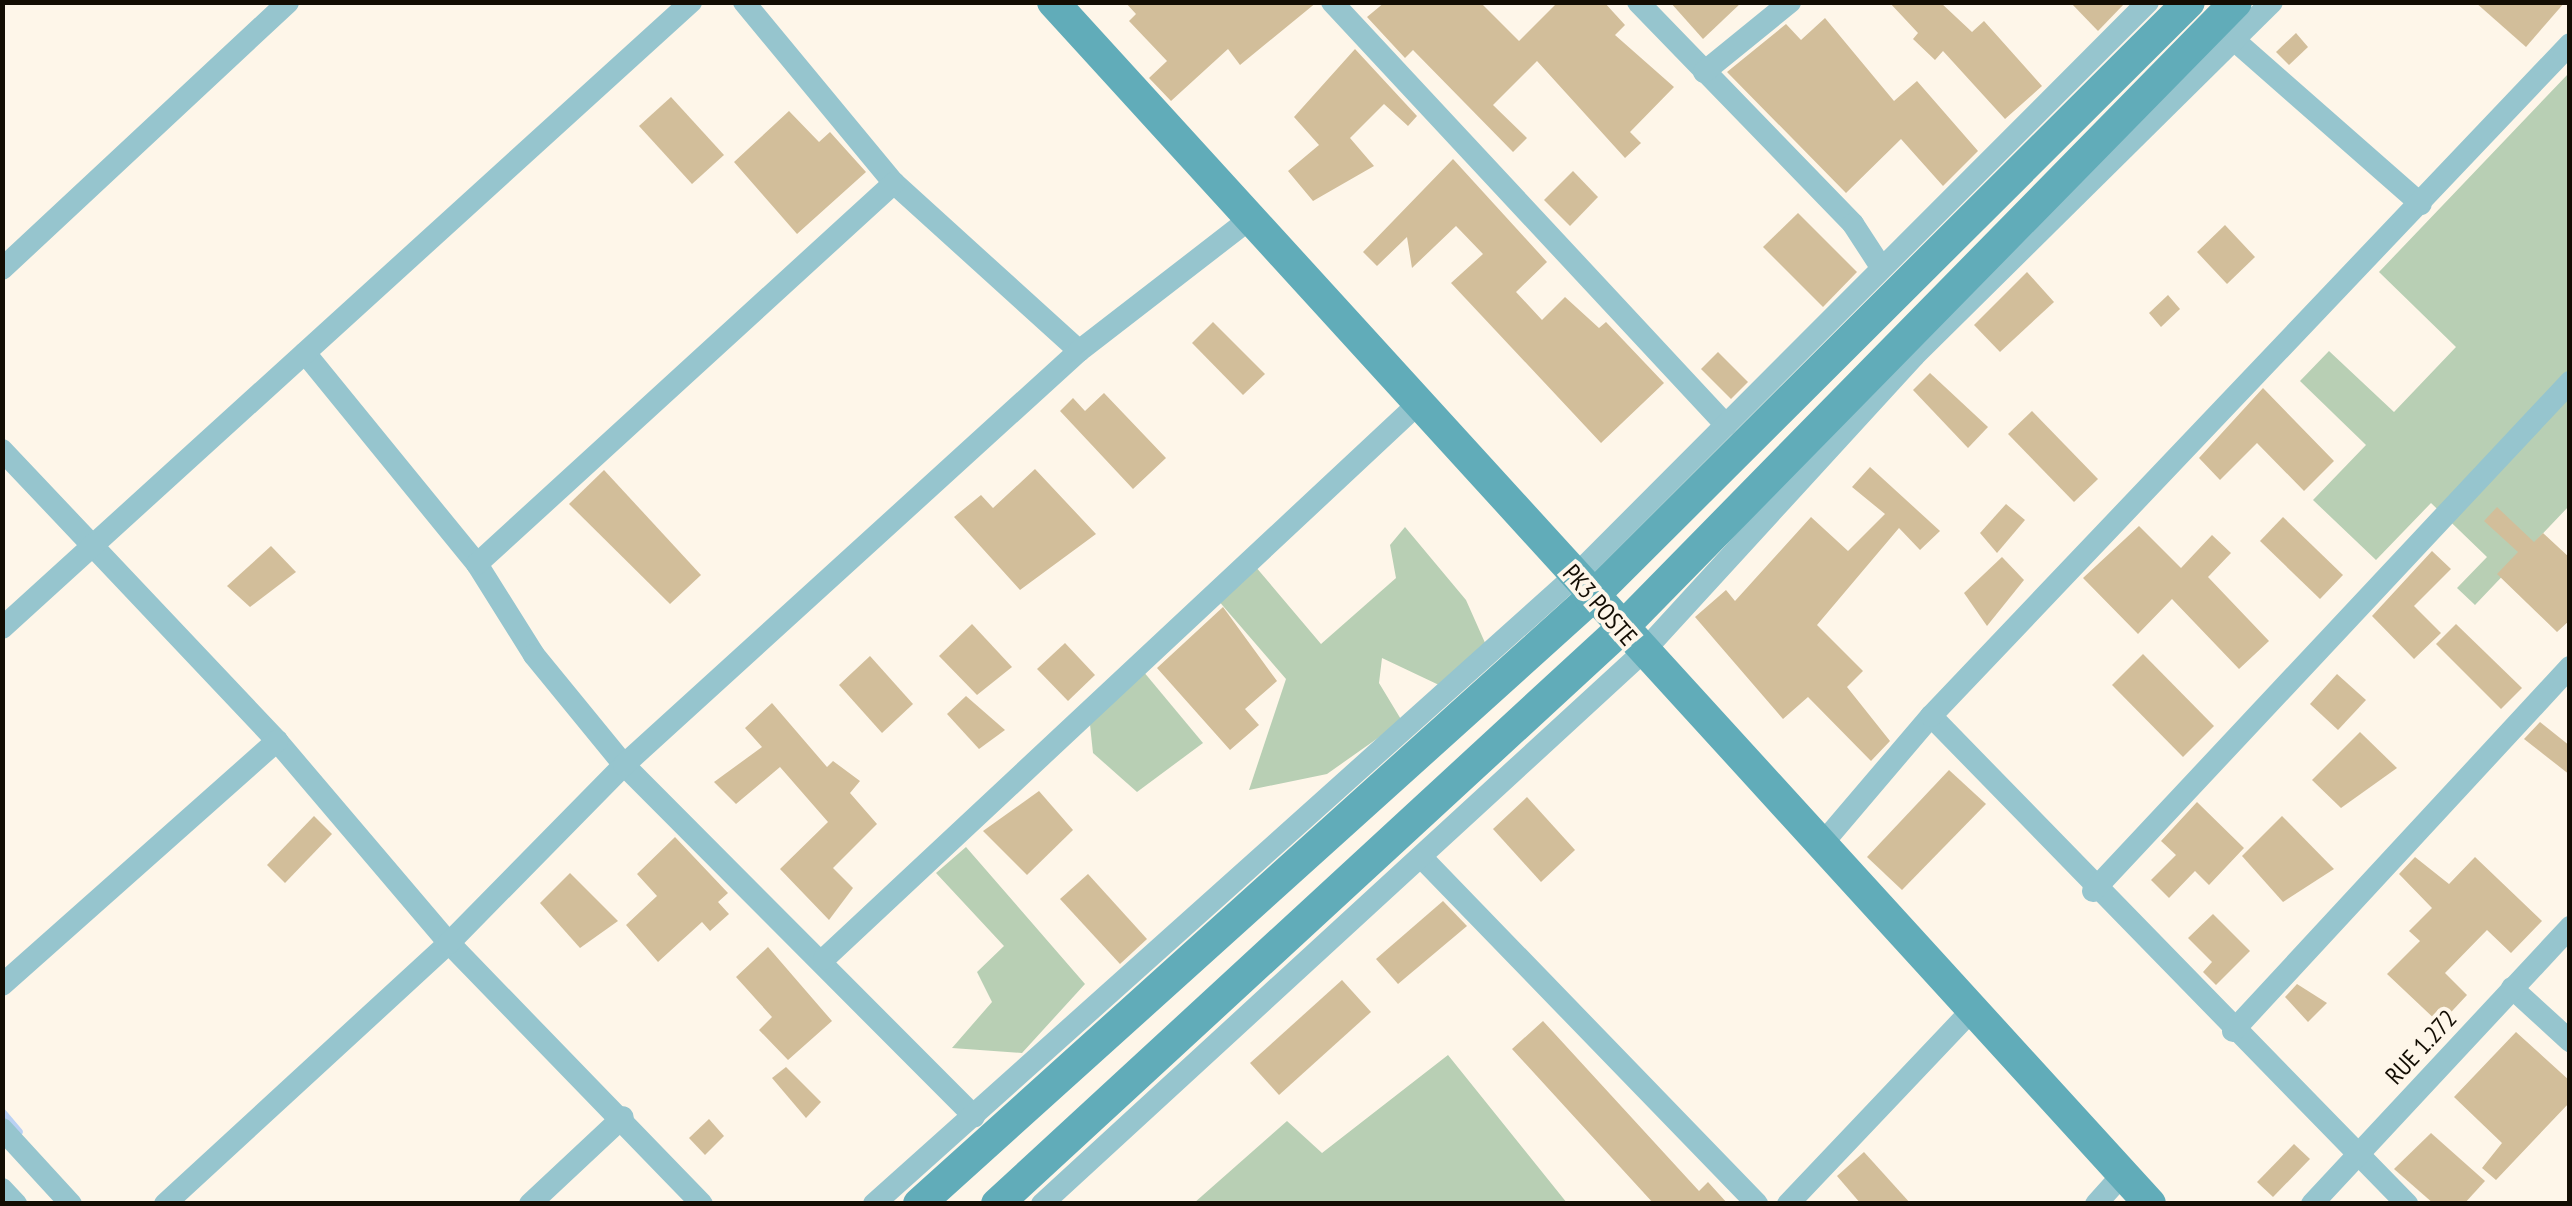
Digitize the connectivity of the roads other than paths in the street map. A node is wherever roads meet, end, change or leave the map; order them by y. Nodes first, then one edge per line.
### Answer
1 (288, 2) edge
2 (691, 2) edge
3 (744, 2) edge
4 (1332, 2) edge
5 (1638, 2) edge
6 (1790, 2) edge
7 (2148, 2) edge
8 (2189, 2) edge
9 (2236, 2) edge
10 (2272, 2) edge
11 (1054, 3) edge
12 (2234, 39) junction
13 (2570, 44) edge
14 (1704, 72) junction
15 (894, 183) junction
16 (2421, 204) junction
17 (1251, 218) junction
18 (1881, 268) junction
19 (2, 269) edge
20 (1079, 351) junction
21 (304, 353) junction
22 (2570, 382) edge
23 (1419, 403) junction
24 (1726, 425) junction
25 (2, 450) edge
26 (90, 548) junction
27 (477, 564) junction
28 (1583, 587) junction
29 (2, 628) edge
30 (1632, 641) junction
31 (2570, 667) edge
32 (1931, 716) junction
33 (277, 741) junction
34 (624, 765) junction
35 (1822, 844) junction
36 (1425, 861) junction
37 (2093, 891) junction
38 (2570, 926) edge
39 (449, 942) junction
40 (824, 959) junction
41 (2, 984) edge
42 (2512, 988) junction
43 (1973, 1009) junction
44 (2233, 1031) junction
45 (2570, 1041) edge
46 (974, 1116) junction
47 (622, 1117) junction
48 (2, 1129) edge
49 (2358, 1155) junction
50 (2123, 1174) junction
51 (2, 1189) edge
52 (16, 1204) edge
53 (70, 1204) edge
54 (165, 1204) edge
55 (530, 1204) edge
56 (702, 1204) edge
57 (874, 1204) edge
58 (918, 1204) edge
59 (997, 1204) edge
60 (1042, 1204) edge
61 (1757, 1204) edge
62 (1788, 1204) edge
63 (2096, 1204) edge
64 (2150, 1204) edge
65 (2312, 1204) edge
66 (2407, 1204) edge

1 - 19 street
2 - 21 street
3 - 15 street
4 - 24 street
5 - 14 street
6 - 14 street
7 - 18 street
8 - 28 street
9 - 30 street
10 - 12 street
11 - 17 street, PK3 POSTE
12 - 16 street
12 - 30 street
13 - 16 street
14 - 18 street
15 - 20 street
15 - 27 street
16 - 32 street
17 - 20 street
17 - 23 street, PK3 POSTE
18 - 24 street
20 - 34 street
21 - 26 street
21 - 27 street
22 - 37 street
23 - 28 street, PK3 POSTE
23 - 40 street
24 - 28 street
25 - 26 street
26 - 29 street
26 - 33 street
27 - 34 street
28 - 30 street, PK3 POSTE
28 - 46 street
28 - 58 street
30 - 35 street, PK3 POSTE
30 - 36 street
30 - 59 street
31 - 44 street
32 - 35 street
32 - 37 street
33 - 39 street
33 - 41 street
34 - 39 street
34 - 40 street
35 - 43 street, PK3 POSTE
36 - 60 street
36 - 61 street
37 - 44 street
38 - 42 street, RUE 1.272
39 - 47 street
39 - 54 street
40 - 46 street
42 - 45 street
42 - 49 street, RUE 1.272
43 - 50 street, PK3 POSTE
43 - 62 street
44 - 49 street
46 - 57 street
47 - 55 street
47 - 56 street
48 - 53 street
49 - 65 street, RUE 1.272
49 - 66 street
50 - 63 street
50 - 64 street, PK3 POSTE
51 - 52 street

